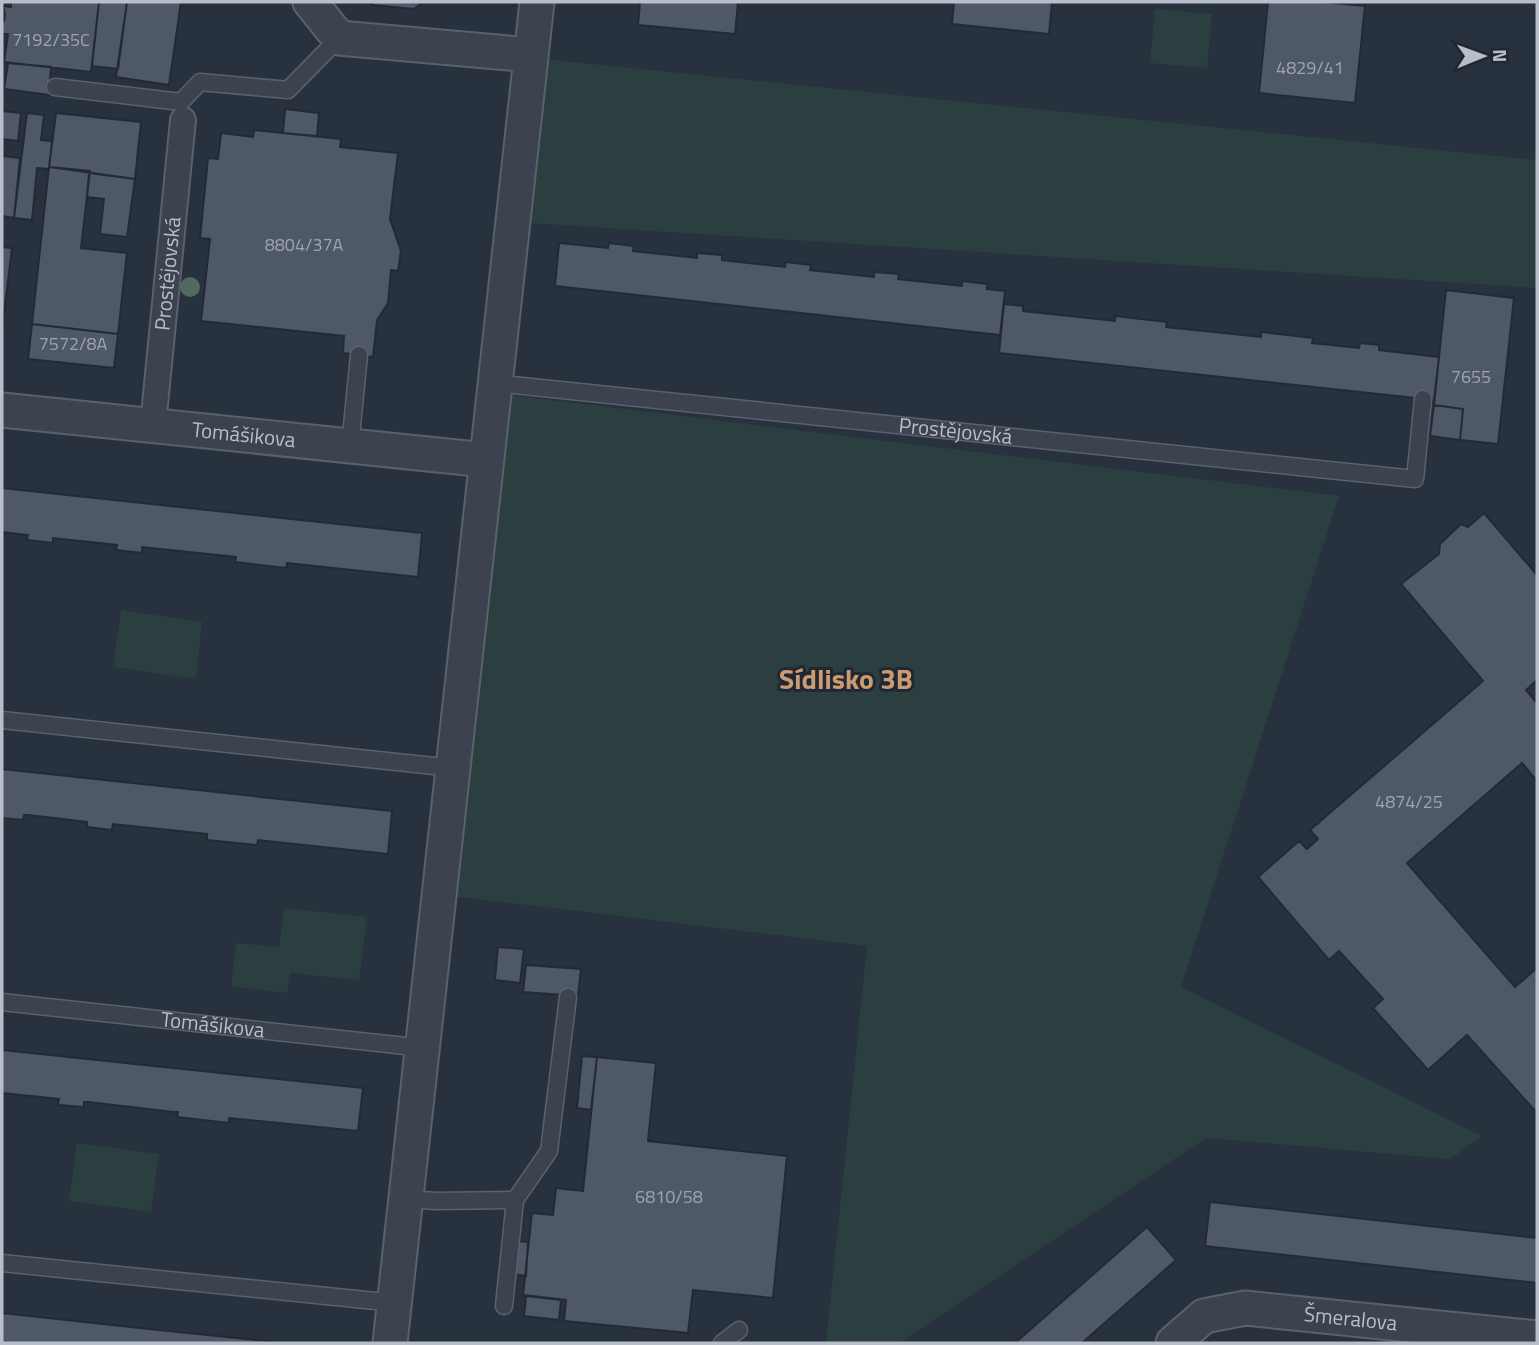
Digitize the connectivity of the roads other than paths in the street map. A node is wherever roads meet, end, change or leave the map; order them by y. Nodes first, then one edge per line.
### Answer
1 (310, 2) edge
2 (537, 2) edge
3 (339, 38) junction
4 (531, 55) junction
5 (55, 87) dead end
6 (183, 120) dead end
7 (359, 355) dead end
8 (494, 383) junction
9 (1423, 399) dead end
10 (2, 410) edge
11 (153, 425) junction
12 (350, 446) junction
13 (485, 460) junction
14 (2, 720) edge
15 (453, 768) junction
16 (568, 997) dead end
17 (2, 1002) edge
18 (424, 1048) junction
19 (407, 1199) junction
20 (514, 1200) junction
21 (2, 1263) edge
22 (394, 1303) junction
23 (504, 1306) dead end
24 (739, 1331) dead end
25 (1537, 1338) edge
26 (390, 1343) edge
27 (722, 1343) edge
28 (1173, 1343) edge

1 - 3 street
2 - 4 street
3 - 4 street
3 - 5 lane
4 - 8 street
6 - 11 street, Prostějovská
7 - 12 lane
8 - 9 lane, Prostějovská
8 - 13 street
10 - 11 street, Tomášikova
11 - 12 street, Tomášikova
12 - 13 street, Tomášikova
13 - 15 street
14 - 15 lane
15 - 18 street
16 - 20 lane
17 - 18 lane, Tomášikova
18 - 19 street
19 - 20 lane
19 - 22 street
20 - 23 lane
21 - 22 lane
22 - 26 street
24 - 27 lane
25 - 28 street, Šmeralova

